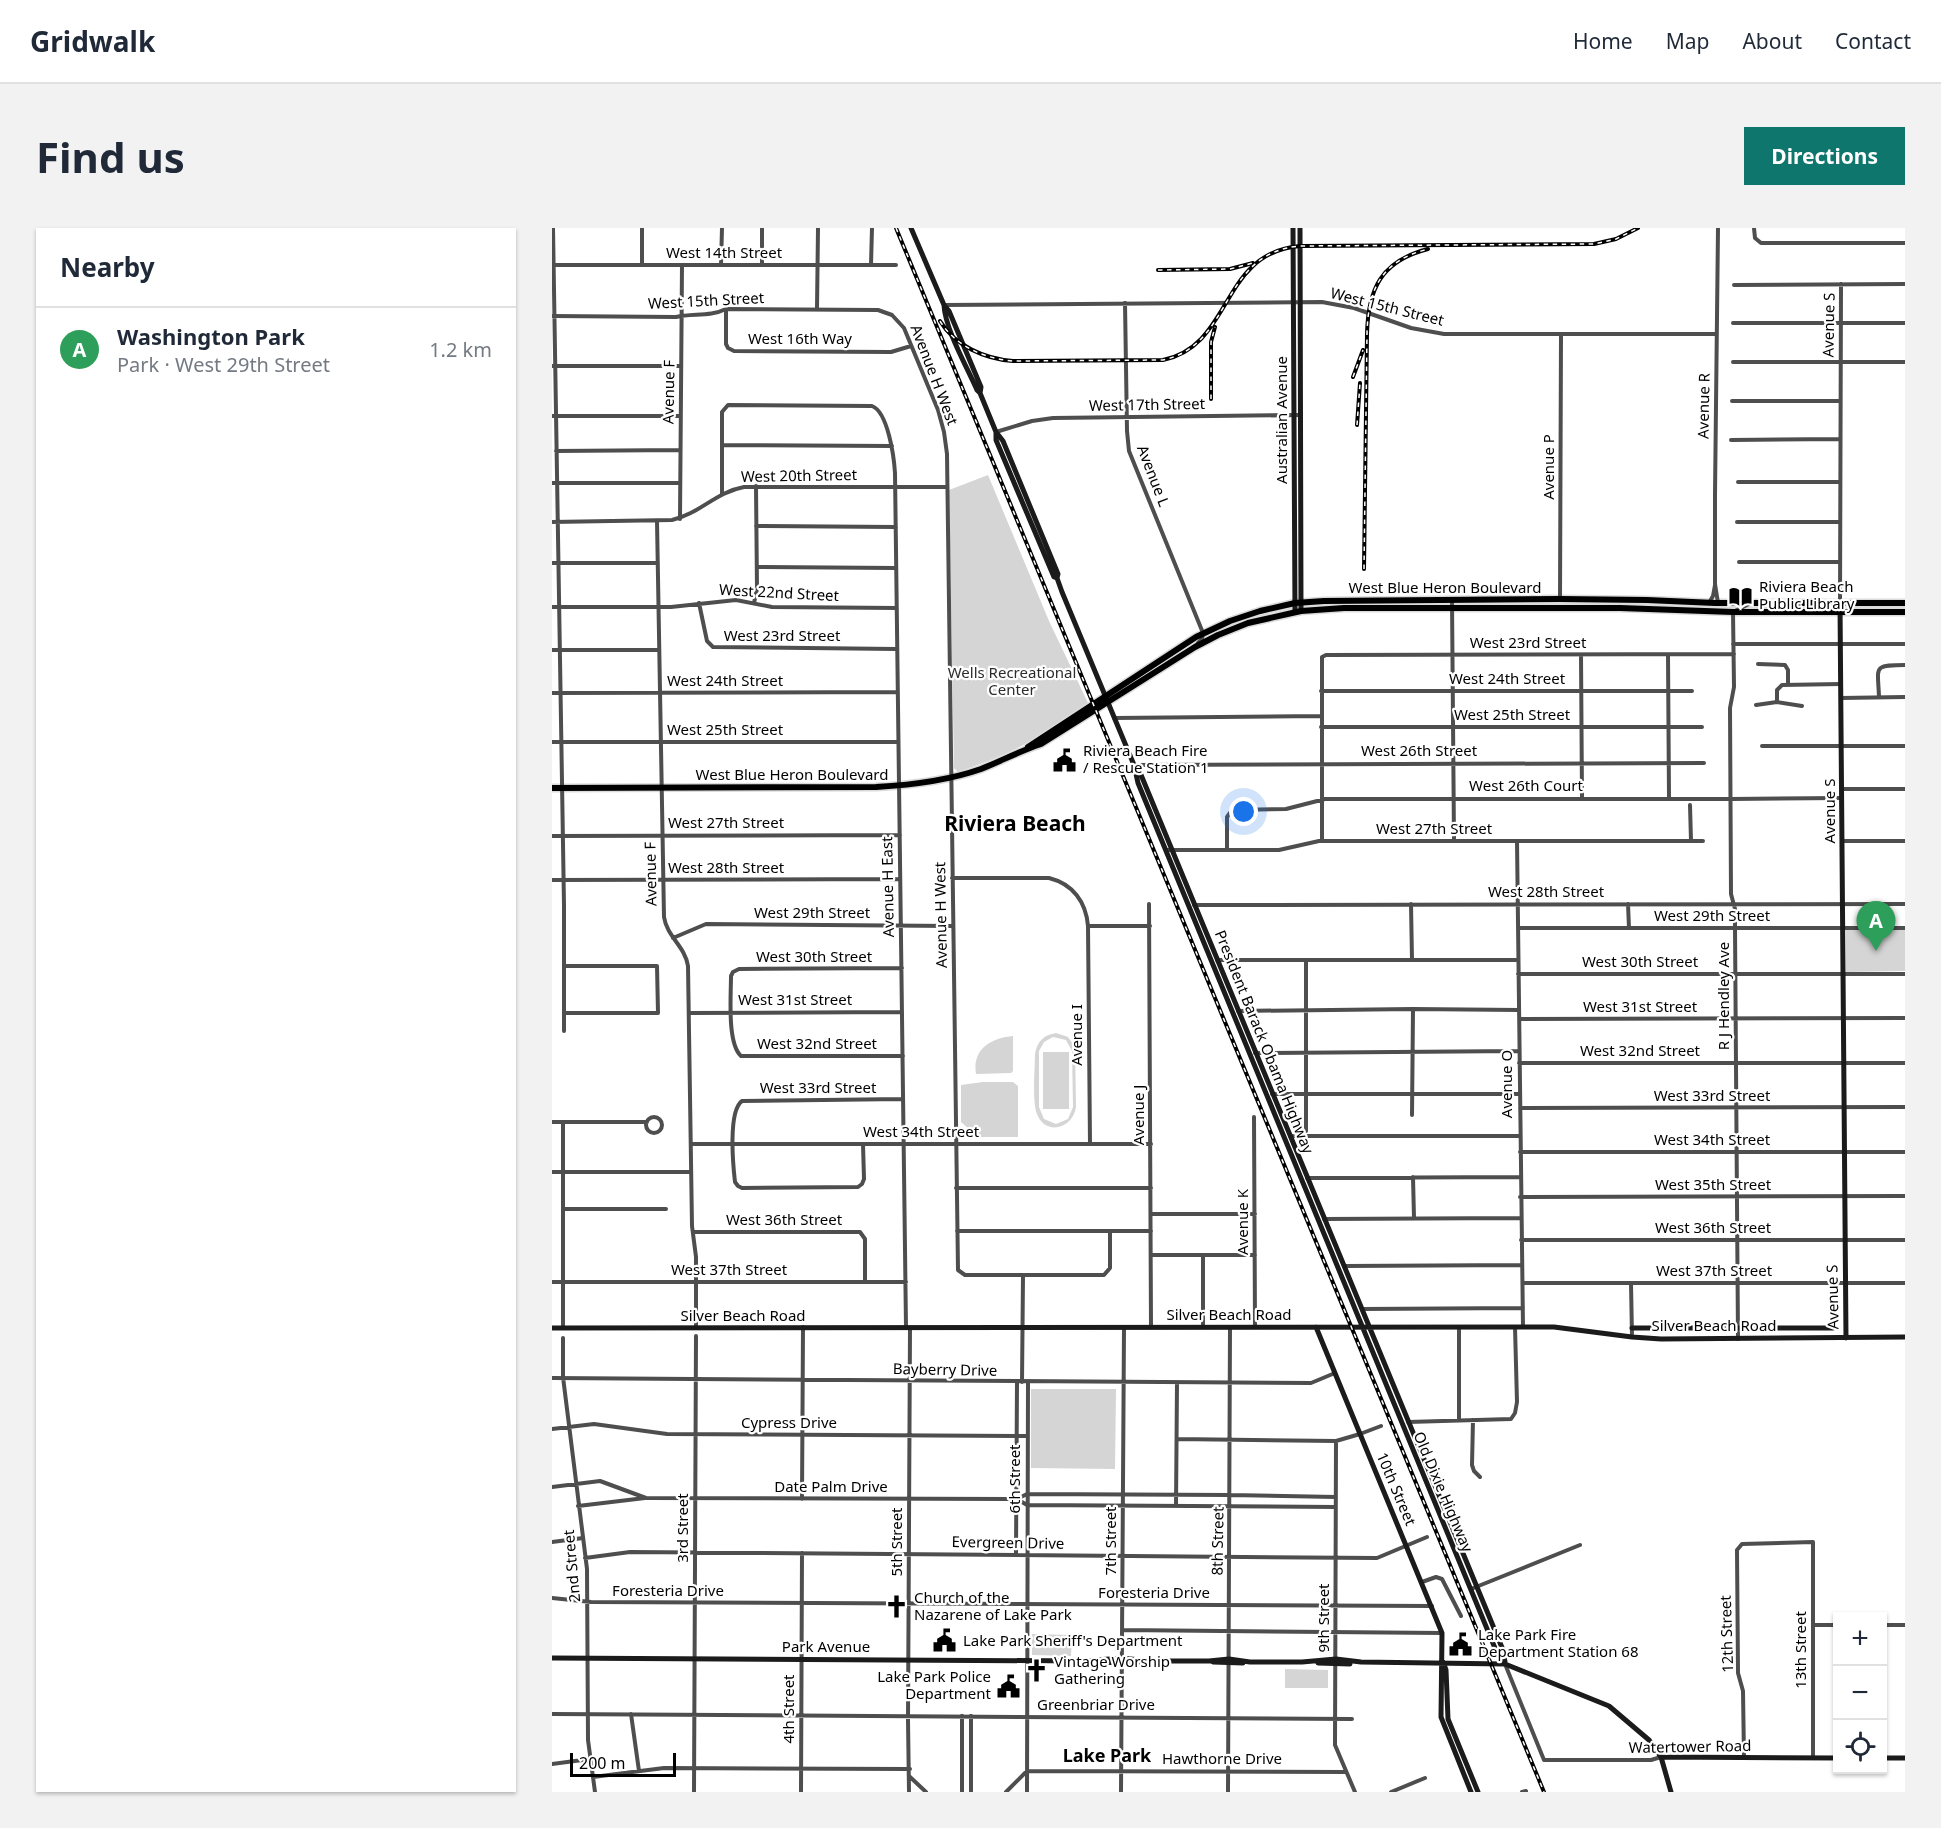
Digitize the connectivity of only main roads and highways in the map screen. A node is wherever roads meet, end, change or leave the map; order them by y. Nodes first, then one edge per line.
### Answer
1 (1560, 599) junction
2 (1610, 600) junction
3 (1905, 603) edge
4 (1521, 608) junction
5 (1566, 608) junction
6 (1905, 612) edge
7 (1106, 699) junction
8 (552, 788) edge

1 - 2 main road, West Blue Heron Boulevard
1 - 4 main road
1 - 7 main road, West Blue Heron Boulevard
2 - 3 main road, West Blue Heron Boulevard
2 - 5 main road
4 - 5 main road, West Blue Heron Boulevard
4 - 7 main road, West Blue Heron Boulevard
5 - 6 main road, West Blue Heron Boulevard
7 - 8 main road, West Blue Heron Boulevard

